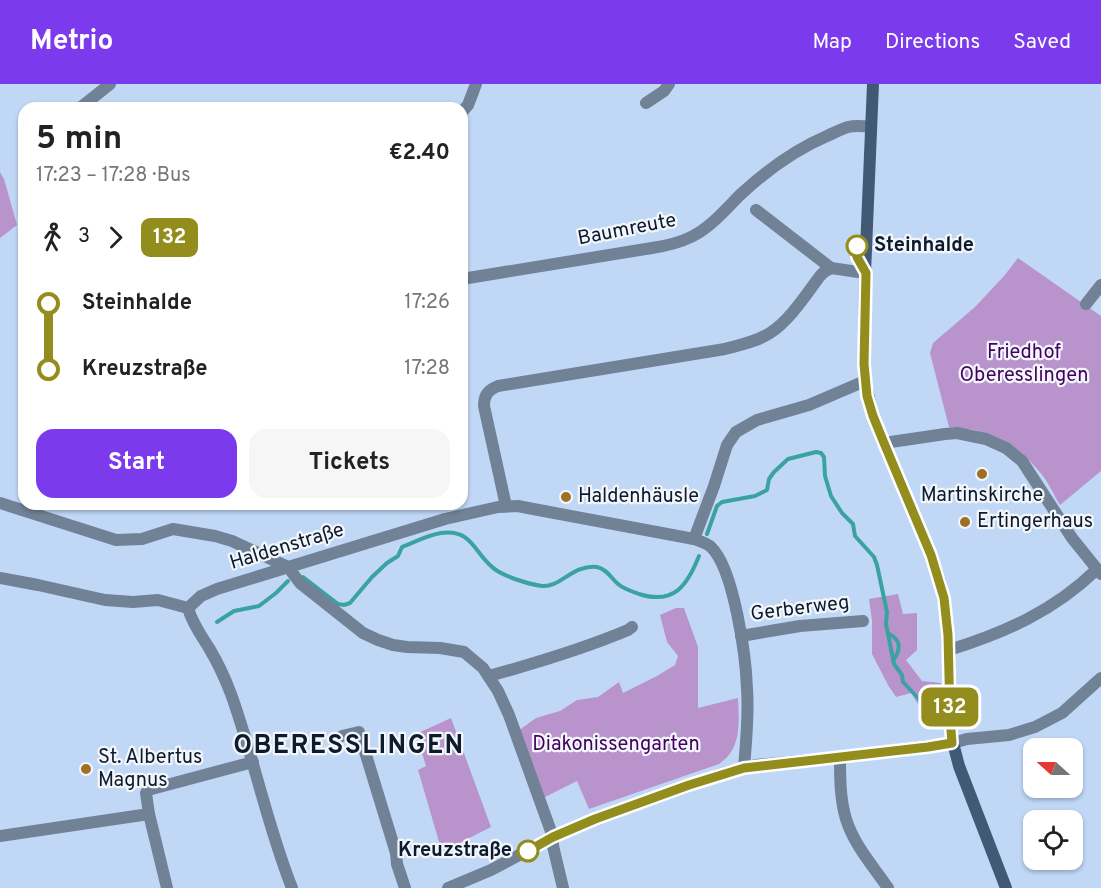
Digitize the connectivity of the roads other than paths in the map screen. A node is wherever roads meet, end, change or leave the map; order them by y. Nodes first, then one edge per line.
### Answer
1 (110, 84) edge
2 (476, 84) edge
3 (669, 84) edge
4 (873, 84) edge
5 (88, 102) edge
6 (646, 103) dead end
7 (468, 105) edge
8 (871, 127) junction
9 (756, 210) dead end
10 (831, 268) junction
11 (866, 273) junction
12 (468, 278) edge
13 (1101, 285) edge
14 (1086, 304) dead end
15 (865, 381) junction
16 (884, 443) junction
17 (0, 503) edge
18 (506, 506) junction
19 (18, 509) edge
20 (22, 510) edge
21 (694, 539) junction
22 (288, 567) junction
23 (1099, 572) edge
24 (0, 578) edge
25 (188, 608) junction
26 (863, 621) dead end
27 (632, 627) dead end
28 (741, 636) junction
29 (949, 650) junction
30 (489, 676) junction
31 (1101, 678) edge
32 (342, 736) dead end
33 (952, 743) junction
34 (253, 762) junction
35 (840, 762) junction
36 (744, 768) junction
37 (149, 814) junction
38 (0, 836) edge
39 (553, 837) junction
40 (166, 888) edge
41 (292, 888) edge
42 (405, 888) edge
43 (448, 888) edge
44 (564, 888) edge
45 (888, 888) edge
46 (1006, 888) edge

1 - 5 street
2 - 7 street
3 - 6 street
4 - 8 main road
8 - 11 main road
8 - 12 street, Baumreute
9 - 10 street
10 - 11 street
10 - 18 street
11 - 15 main road
13 - 14 street
15 - 16 main road
15 - 21 street
16 - 23 street
16 - 29 main road
17 - 19 street
18 - 21 street, Haldenstraße
18 - 22 street, Haldenstraße
20 - 22 street
21 - 28 street
22 - 25 street, Haldenstraße
22 - 30 street
23 - 29 street
24 - 25 street
25 - 34 street
26 - 28 street, Gerberweg
27 - 30 street
28 - 36 street
29 - 33 main road
30 - 39 street
31 - 33 street
32 - 42 street
33 - 35 street
33 - 46 main road
34 - 37 street
34 - 41 street
35 - 36 street
35 - 45 street
36 - 39 street
37 - 38 street
37 - 40 street
39 - 43 street
39 - 44 street

